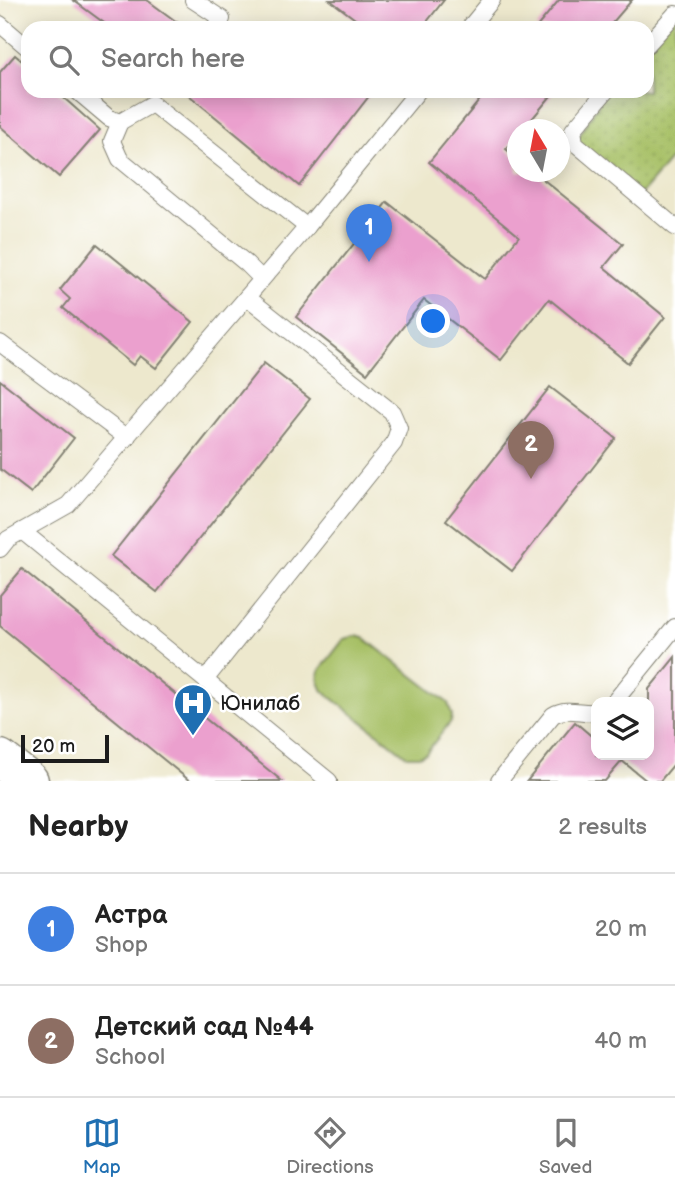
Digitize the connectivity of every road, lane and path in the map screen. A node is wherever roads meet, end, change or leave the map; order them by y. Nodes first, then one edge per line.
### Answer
1 (193, 0) edge
2 (492, 0) edge
3 (675, 14) edge
4 (220, 21) edge
5 (475, 21) edge
6 (0, 24) edge
7 (654, 37) edge
8 (21, 42) edge
9 (86, 98) edge
10 (156, 98) edge
11 (158, 98) edge
12 (412, 98) edge
13 (600, 98) edge
14 (120, 122) junction
15 (307, 227) junction
16 (675, 227) edge
17 (262, 279) junction
18 (247, 297) junction
19 (0, 343) edge
20 (127, 438) junction
21 (7, 538) edge
22 (675, 627) edge
23 (205, 680) junction
24 (618, 697) edge
25 (591, 712) edge
26 (0, 759) edge
27 (29, 781) edge
28 (328, 781) edge
29 (499, 781) edge

1 - 4 lane
2 - 5 lane
3 - 7 lane
6 - 8 lane
9 - 14 lane
10 - 14 lane
11 - 15 lane
12 - 15 lane
13 - 16 lane
14 - 17 lane
15 - 17 lane
17 - 18 lane
18 - 20 lane
18 - 23 lane
19 - 20 lane
20 - 21 lane
21 - 23 lane
22 - 24 lane
23 - 28 lane
25 - 29 lane
26 - 27 street

